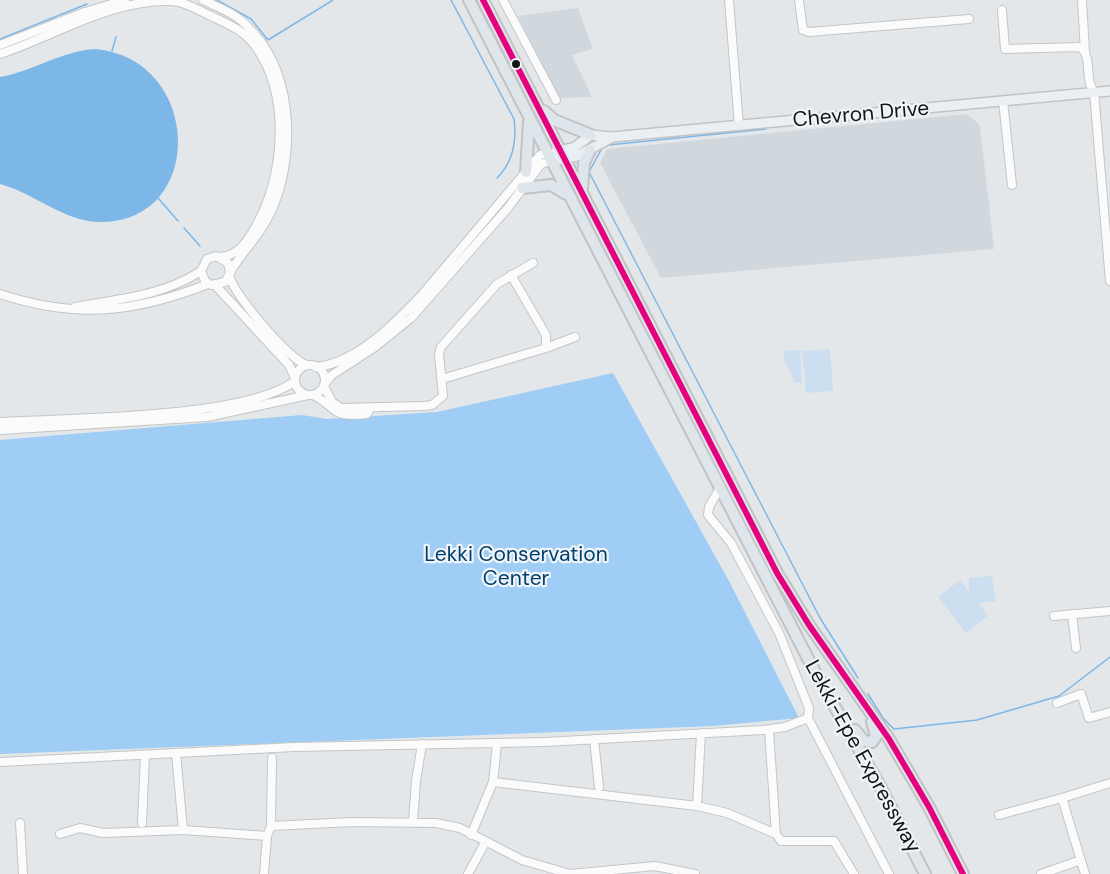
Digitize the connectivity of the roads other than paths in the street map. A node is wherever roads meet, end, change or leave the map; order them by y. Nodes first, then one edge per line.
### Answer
1 (125, 0) edge
2 (203, 0) edge
3 (469, 0) edge
4 (483, 0) edge
5 (503, 0) edge
6 (729, 0) edge
7 (799, 0) edge
8 (1082, 0) edge
9 (114, 4) edge
10 (1002, 10) dead end
11 (969, 19) dead end
12 (0, 45) edge
13 (495, 50) junction
14 (1085, 52) junction
15 (0, 54) edge
16 (1110, 91) edge
17 (1094, 92) junction
18 (556, 100) dead end
19 (534, 101) junction
20 (1003, 101) junction
21 (528, 116) junction
22 (739, 126) junction
23 (591, 135) junction
24 (612, 137) junction
25 (590, 150) junction
26 (556, 156) junction
27 (526, 172) junction
28 (1012, 185) dead end
29 (522, 188) junction
30 (583, 194) junction
31 (575, 203) junction
32 (604, 235) junction
33 (220, 256) junction
34 (533, 263) dead end
35 (201, 271) junction
36 (230, 274) junction
37 (511, 276) junction
38 (1110, 280) edge
39 (212, 285) junction
40 (0, 294) edge
41 (67, 308) junction
42 (575, 337) dead end
43 (546, 348) junction
44 (312, 366) junction
45 (442, 379) junction
46 (295, 380) junction
47 (324, 386) junction
48 (310, 395) junction
49 (370, 409) junction
50 (0, 422) edge
51 (0, 430) edge
52 (720, 488) junction
53 (728, 504) junction
54 (710, 506) junction
55 (1110, 611) edge
56 (1072, 614) junction
57 (1054, 616) dead end
58 (1076, 648) dead end
59 (1057, 702) dead end
60 (863, 705) junction
61 (836, 707) junction
62 (1110, 712) edge
63 (808, 717) junction
64 (769, 729) junction
65 (701, 733) junction
66 (594, 739) junction
67 (422, 744) junction
68 (496, 744) junction
69 (176, 753) junction
70 (145, 755) junction
71 (272, 758) dead end
72 (0, 762) edge
73 (493, 782) junction
74 (1110, 783) edge
75 (599, 787) dead end
76 (1062, 798) junction
77 (697, 806) junction
78 (999, 815) dead end
79 (413, 821) junction
80 (20, 823) dead end
81 (142, 823) dead end
82 (272, 826) junction
83 (183, 830) junction
84 (60, 834) dead end
85 (776, 834) junction
86 (471, 835) junction
87 (267, 836) junction
88 (485, 843) junction
89 (1081, 860) junction
90 (1041, 873) edge
91 (23, 874) edge
92 (264, 874) edge
93 (468, 874) edge
94 (577, 874) edge
95 (695, 874) edge
96 (854, 874) edge
97 (889, 874) edge
98 (925, 874) edge
99 (963, 874) edge
100 (1084, 874) edge

1 - 9 street
2 - 36 street
3 - 13 highway, Lekki-Epe Expressway
4 - 19 highway, Lekki-Epe Expressway
5 - 18 street
6 - 22 street
7 - 11 street
8 - 14 street
9 - 12 street
9 - 15 street
9 - 33 street
10 - 14 street
13 - 21 highway, Lekki-Epe Expressway
13 - 26 highway
14 - 17 street
16 - 17 main road, Chevron Drive
17 - 20 main road, Chevron Drive
17 - 38 street
19 - 23 highway
19 - 26 highway, Lekki-Epe Expressway
20 - 22 main road, Chevron Drive
20 - 28 street
21 - 26 highway, Lekki-Epe Expressway
21 - 27 highway
22 - 24 main road, Chevron Drive
23 - 24 main road, Chevron Drive
23 - 26 main road
24 - 25 main road, Chevron Drive
25 - 26 main road, Chevron Drive
25 - 30 highway
26 - 27 street
26 - 29 street
26 - 30 highway, Lekki-Epe Expressway
26 - 31 highway, Lekki-Epe Expressway
26 - 32 highway
27 - 44 street
29 - 31 highway
29 - 47 street
30 - 32 highway, Lekki-Epe Expressway
31 - 52 highway, Lekki-Epe Expressway
32 - 60 highway, Lekki-Epe Expressway
33 - 35 street
33 - 36 street
34 - 37 street
35 - 39 street
35 - 41 street
36 - 39 street
36 - 44 street
37 - 43 street
37 - 45 street
39 - 41 street
39 - 46 street
40 - 41 street
42 - 43 street
43 - 45 street
44 - 46 street
44 - 47 street
45 - 49 street
46 - 48 street
46 - 50 street
47 - 48 street
47 - 49 street
48 - 49 street
48 - 51 street
52 - 53 highway, Lekki-Epe Expressway
52 - 54 street
53 - 54 street
53 - 61 highway, Lekki-Epe Expressway
54 - 63 street
55 - 56 street
56 - 57 street
56 - 58 street
59 - 62 street
60 - 61 highway
60 - 99 highway, Lekki-Epe Expressway
61 - 98 highway, Lekki-Epe Expressway
63 - 64 street
63 - 97 street
64 - 65 street
64 - 85 street
65 - 66 street
65 - 77 street
66 - 68 street
66 - 75 street
67 - 68 street
67 - 69 street
67 - 79 street
68 - 73 street
69 - 70 street
69 - 83 street
70 - 72 street
70 - 81 street
71 - 82 street
73 - 77 street
73 - 86 street
74 - 76 street
76 - 78 street
76 - 89 street
77 - 85 street
79 - 82 street
79 - 86 street
80 - 91 street
82 - 87 street
83 - 84 street
83 - 87 street
85 - 96 street
86 - 88 street
87 - 92 street
88 - 93 street
88 - 94 street
89 - 90 street
89 - 100 street
94 - 95 street

